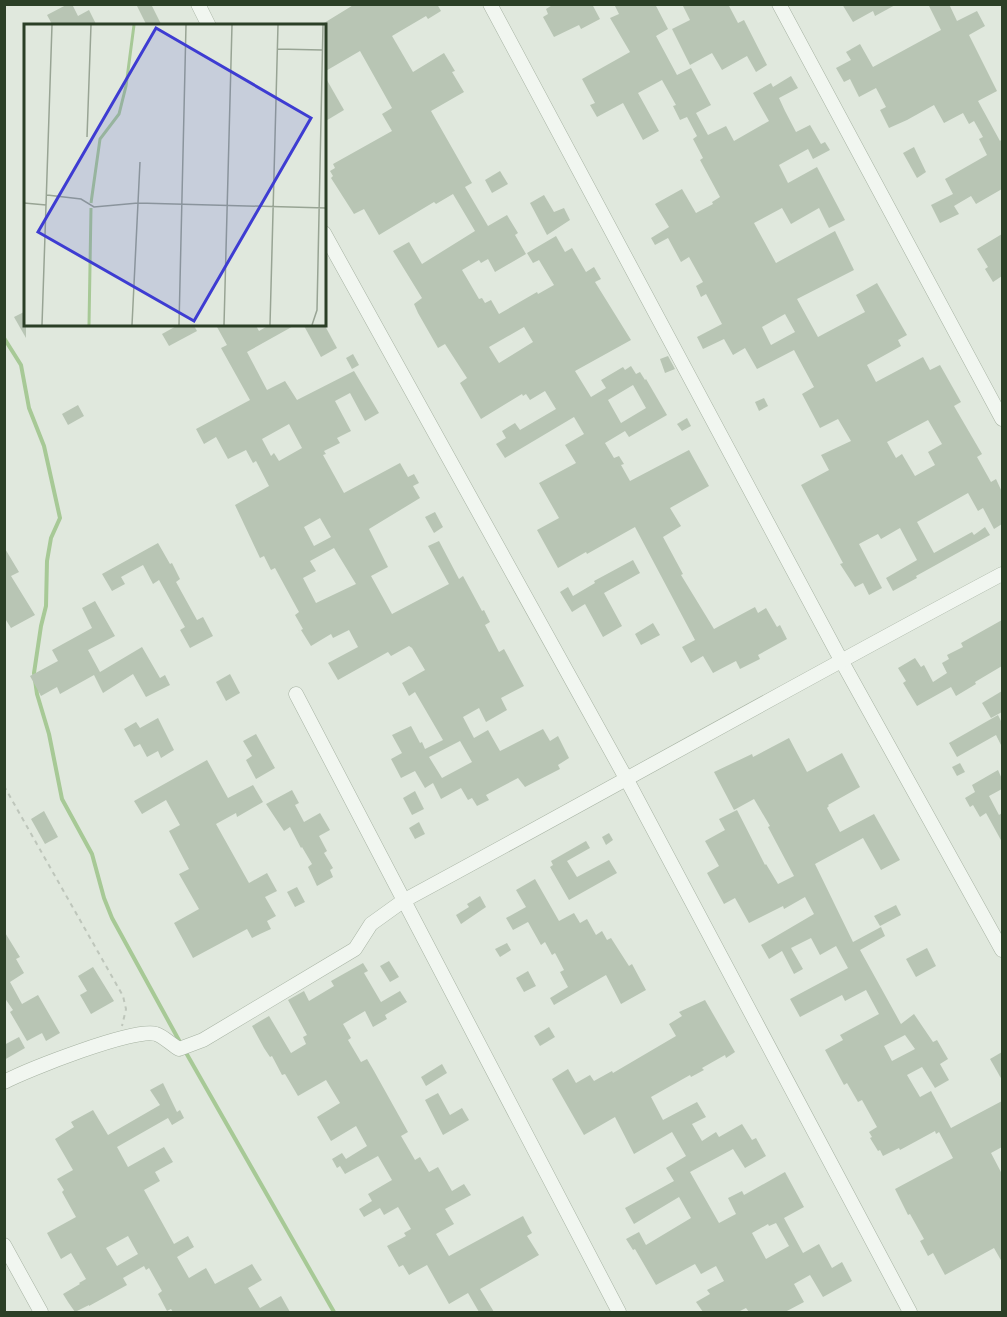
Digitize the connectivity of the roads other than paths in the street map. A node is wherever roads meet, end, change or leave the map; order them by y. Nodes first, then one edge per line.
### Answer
1 (198, 4) edge
2 (490, 4) edge
3 (779, 4) edge
4 (208, 24) edge
5 (326, 236) edge
6 (1002, 419) edge
7 (1002, 574) edge
8 (841, 660) junction
9 (296, 694) dead end
10 (627, 780) junction
11 (403, 901) junction
12 (1002, 950) edge
13 (4, 1082) edge
14 (4, 1245) edge
15 (41, 1312) edge
16 (619, 1312) edge
17 (910, 1312) edge

1 - 4 street
2 - 8 street
3 - 6 street
5 - 10 street
7 - 8 street
8 - 10 street
8 - 12 street
9 - 11 street
10 - 11 street
10 - 17 street
11 - 13 street
11 - 16 street
14 - 15 street

